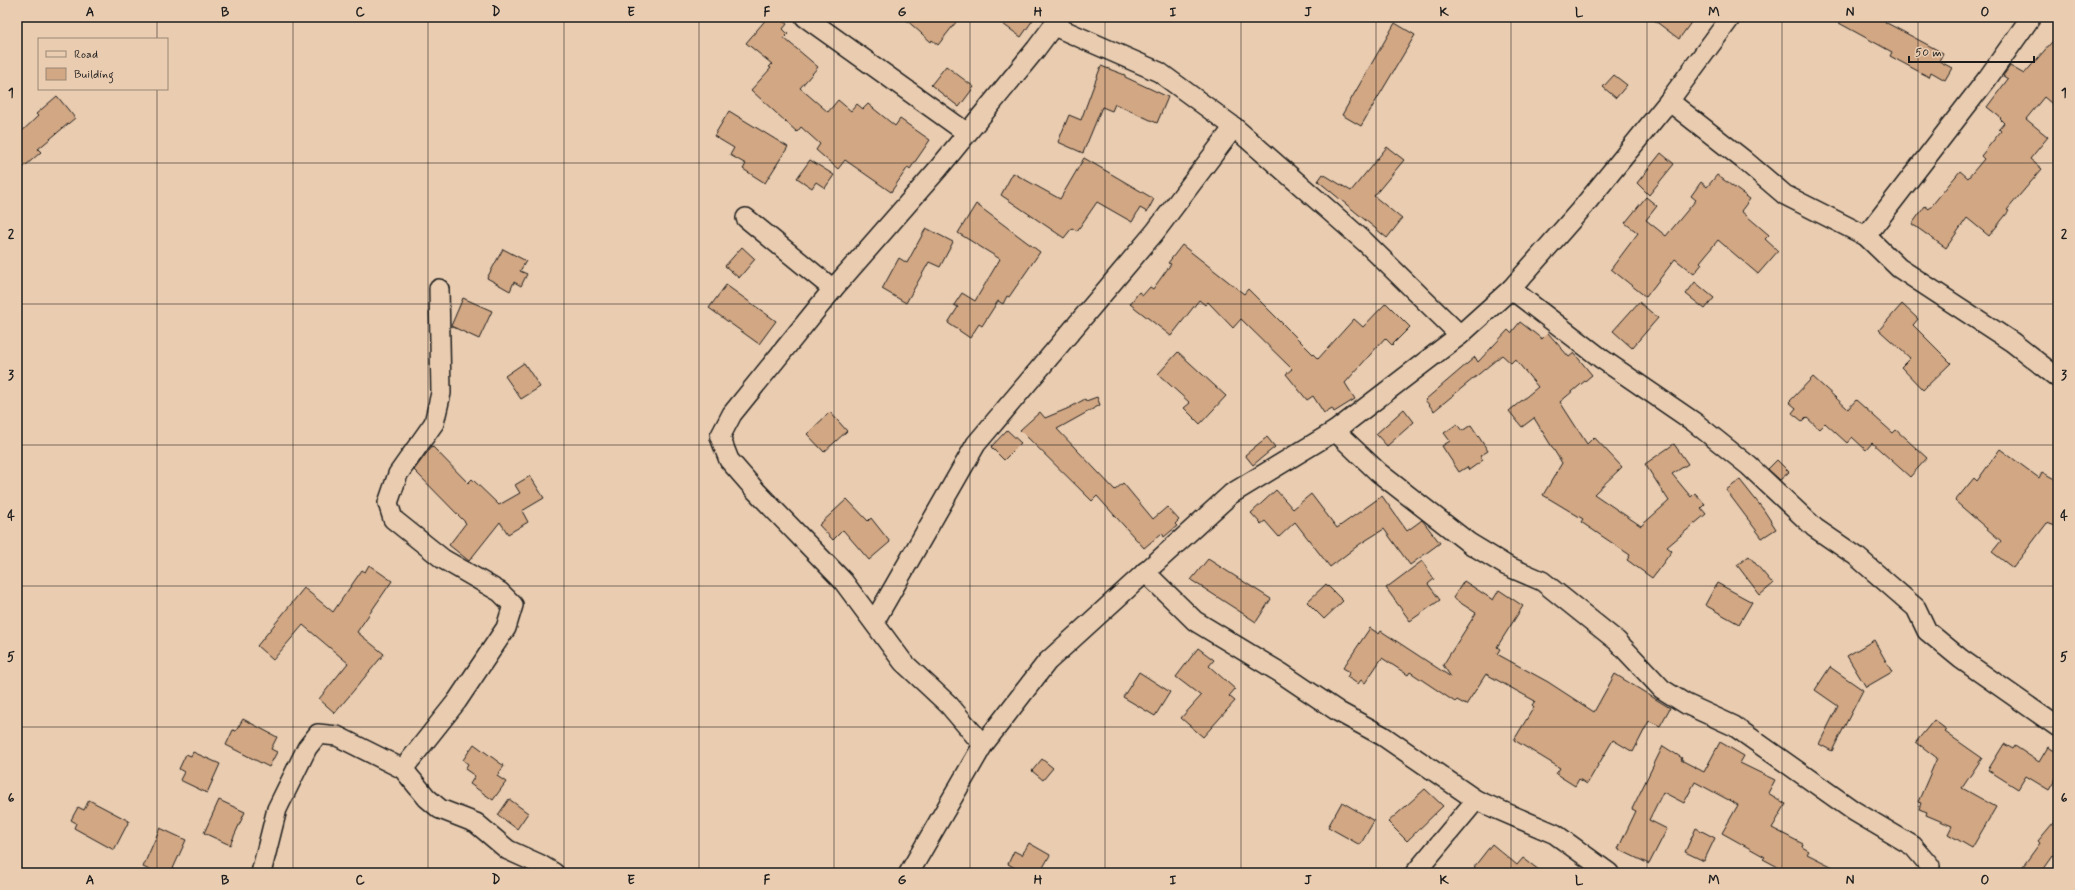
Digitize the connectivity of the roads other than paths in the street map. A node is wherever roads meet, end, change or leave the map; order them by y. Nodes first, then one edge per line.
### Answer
1 (805, 17) edge
2 (1731, 17) edge
3 (2031, 17) edge
4 (1057, 22) edge
5 (1669, 101) junction
6 (1234, 127) junction
7 (967, 133) junction
8 (746, 218) dead end
9 (1866, 236) junction
10 (439, 289) dead end
11 (833, 289) junction
12 (1511, 289) junction
13 (1460, 335) junction
14 (2058, 378) edge
15 (1335, 431) junction
16 (1145, 572) junction
17 (874, 622) junction
18 (2058, 727) edge
19 (983, 745) junction
20 (403, 768) junction
21 (1476, 800) junction
22 (1930, 866) dead end
23 (261, 873) edge
24 (554, 873) edge
25 (909, 873) edge
26 (1416, 873) edge
27 (1609, 873) edge

1 - 7 street
2 - 5 street
3 - 9 street
4 - 6 street
4 - 7 street
5 - 9 street
5 - 12 street
6 - 13 street
6 - 17 street
7 - 11 street
8 - 11 street
9 - 14 street
10 - 20 street
11 - 17 street
12 - 13 street
12 - 18 street
13 - 15 street
15 - 16 street
15 - 22 street
16 - 19 street
16 - 21 street
17 - 19 street
19 - 25 street
20 - 23 street
20 - 24 street
21 - 26 street
21 - 27 street

